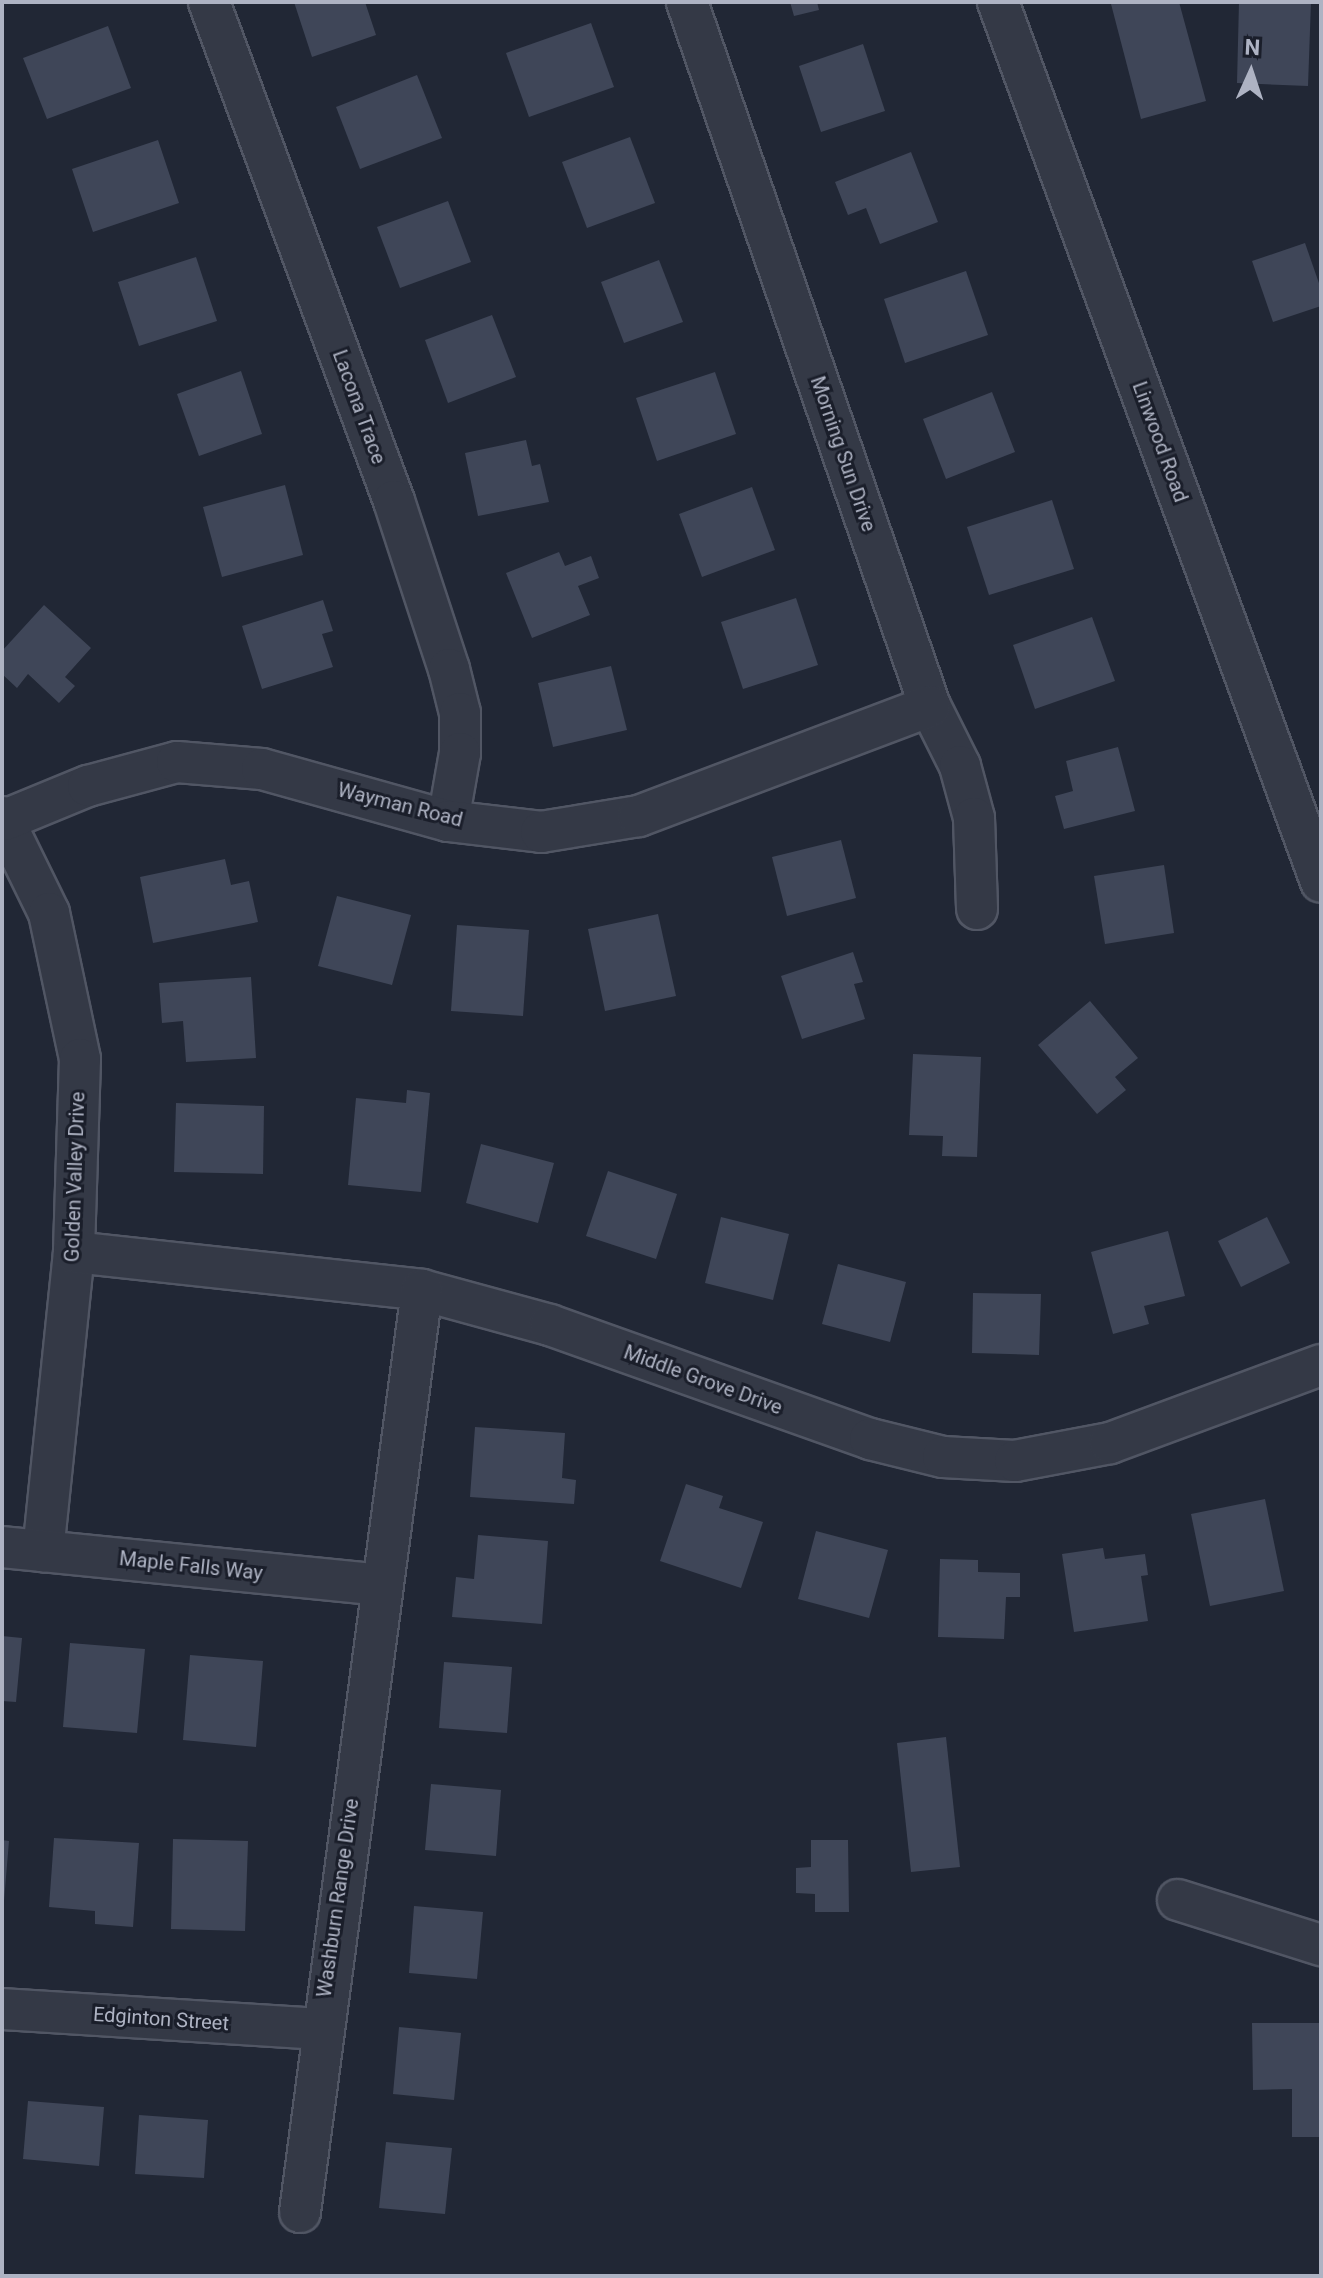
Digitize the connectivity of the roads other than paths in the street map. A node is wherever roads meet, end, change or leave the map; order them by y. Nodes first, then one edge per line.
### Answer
1 (209, 2) edge
2 (687, 2) edge
3 (998, 2) edge
4 (930, 706) junction
5 (4, 819) edge
6 (448, 821) junction
7 (1321, 882) edge
8 (977, 909) dead end
9 (74, 1252) junction
10 (422, 1290) junction
11 (1321, 1365) edge
12 (2, 1547) edge
13 (43, 1551) junction
14 (380, 1585) junction
15 (1178, 1900) dead end
16 (1321, 1945) edge
17 (2, 2009) edge
18 (320, 2029) junction
19 (300, 2212) dead end

1 - 6 street, Lacona Trace
2 - 4 street, Morning Sun Drive
3 - 7 street, Linwood Road
4 - 6 street, Wayman Road
4 - 8 street, Morning Sun Drive
5 - 6 street, Wayman Road
5 - 9 street, Golden Valley Drive
9 - 10 street, Middle Grove Drive
9 - 13 street, Golden Valley Drive
10 - 11 street, Middle Grove Drive
10 - 14 street
12 - 13 street, Maple Falls Way
13 - 14 street, Maple Falls Way
14 - 18 street, Washburn Range Drive
15 - 16 street
17 - 18 street, Edginton Street
18 - 19 street, Washburn Range Drive

